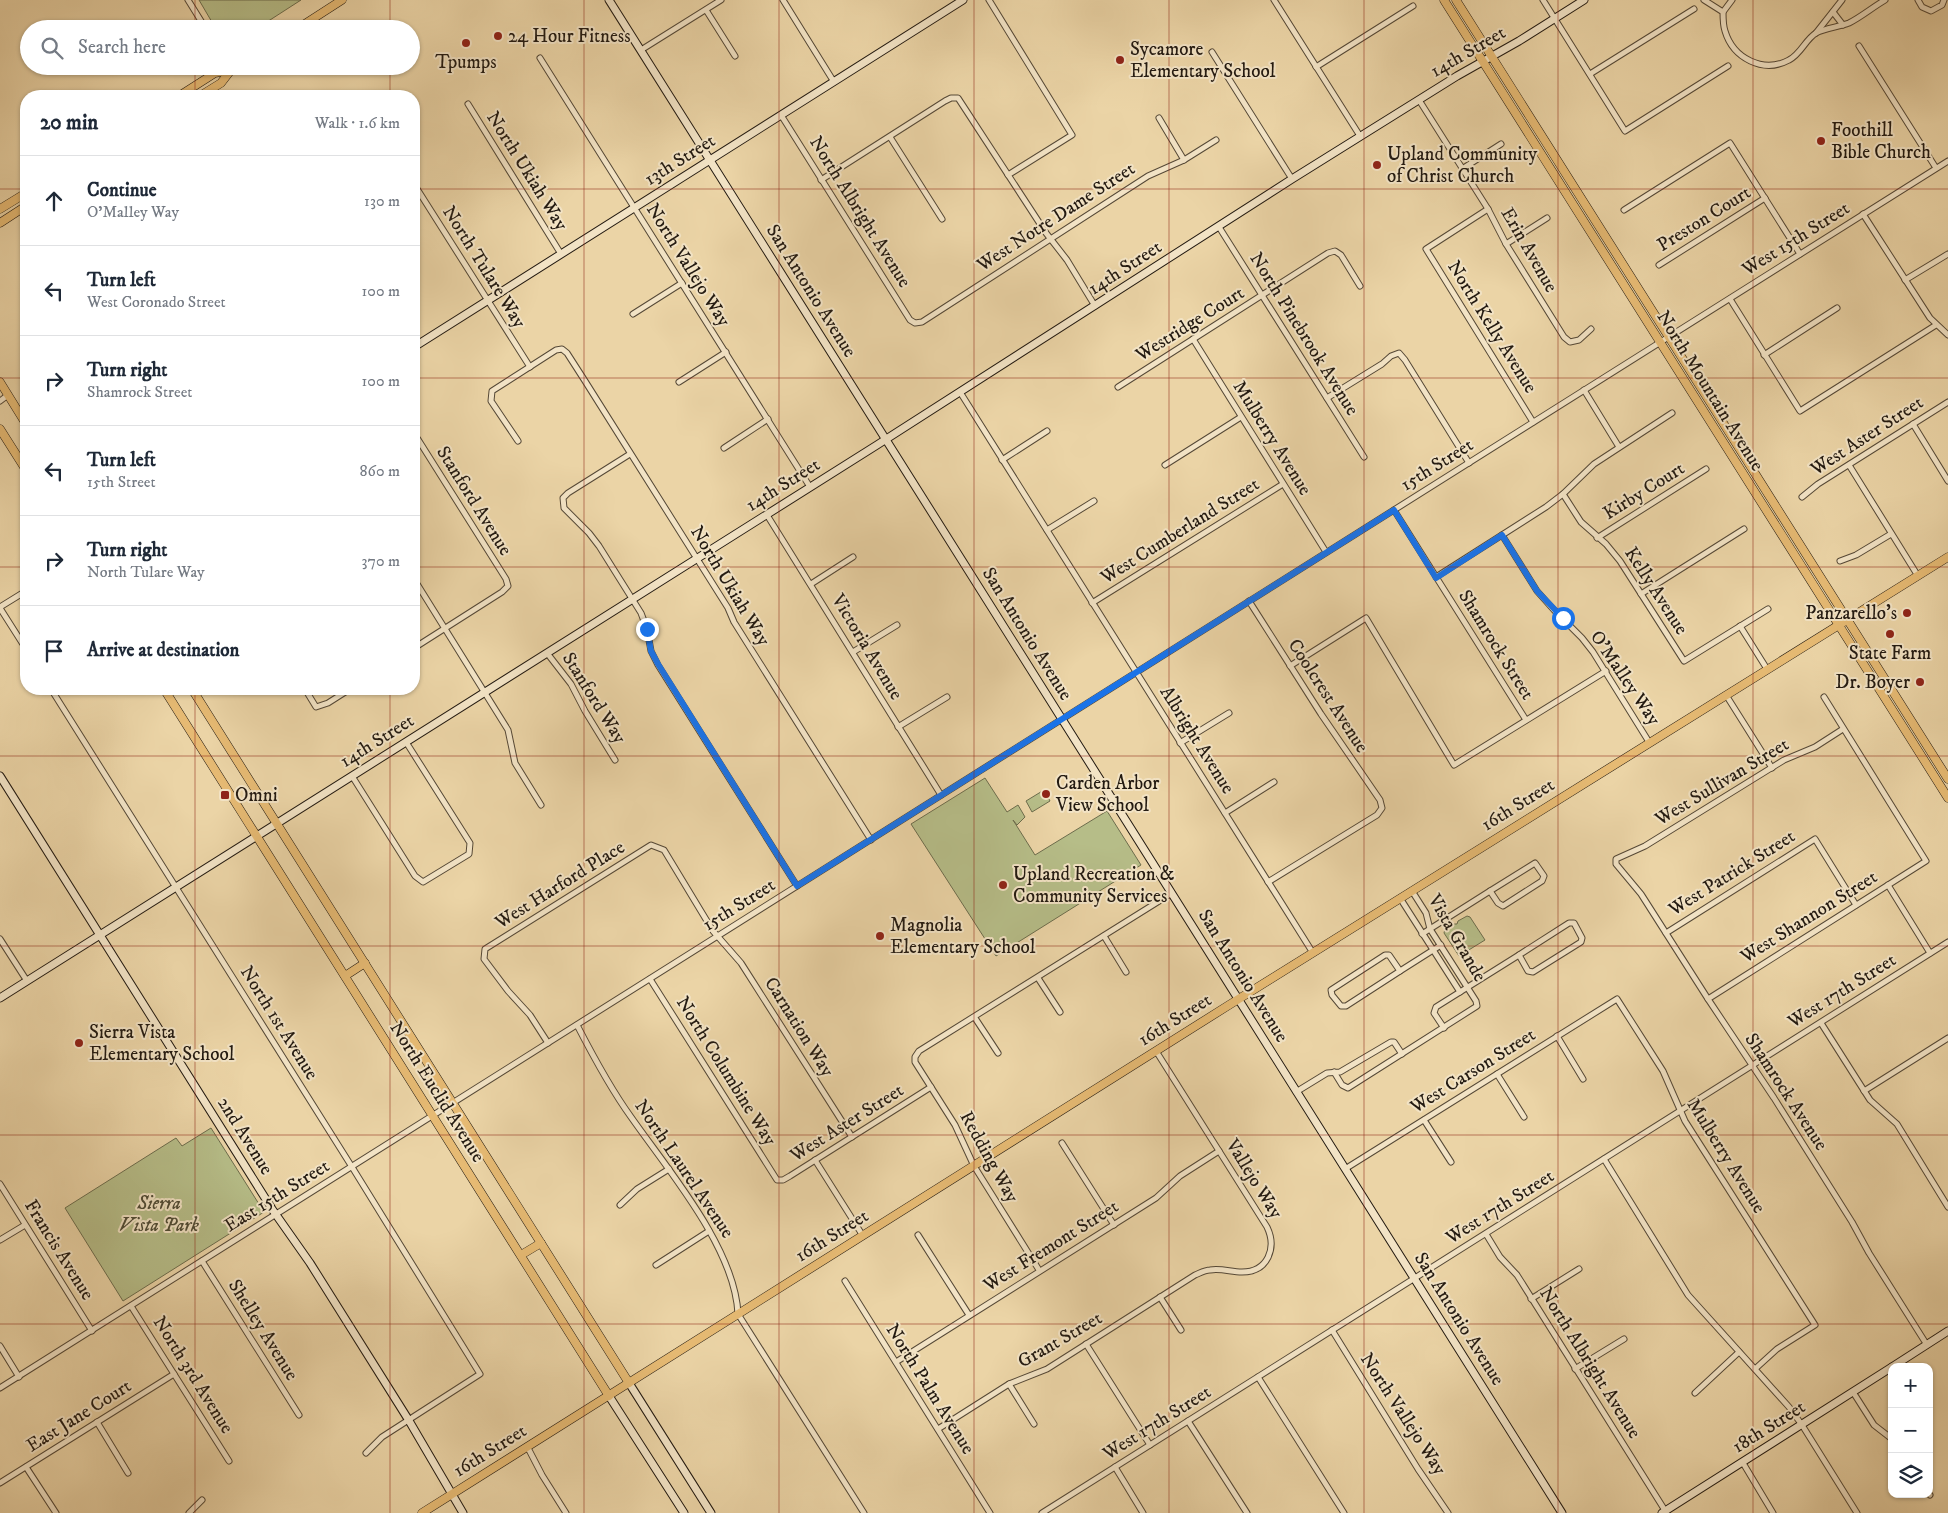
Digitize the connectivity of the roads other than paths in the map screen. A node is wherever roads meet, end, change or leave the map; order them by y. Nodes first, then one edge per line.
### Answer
1 (188, 0) edge
2 (342, 0) edge
3 (609, 0) edge
4 (721, 0) edge
5 (783, 0) edge
6 (963, 0) edge
7 (989, 0) edge
8 (1274, 0) edge
9 (1444, 0) edge
10 (1456, 0) edge
11 (1543, 0) edge
12 (1584, 0) edge
13 (1704, 0) edge
14 (1732, 0) edge
15 (1842, 0) edge
16 (1885, 0) edge
17 (1918, 0) edge
18 (1944, 0) edge
19 (1413, 6) dead end
20 (1694, 9) dead end
21 (706, 10) junction
22 (1723, 12) junction
23 (1833, 12) junction
24 (1554, 18) junction
25 (200, 20) edge
26 (311, 20) edge
27 (1843, 25) junction
28 (1816, 33) junction
29 (1859, 46) dead end
30 (641, 50) junction
31 (1212, 52) dead end
32 (735, 56) dead end
33 (1492, 56) junction
34 (540, 58) dead end
35 (1483, 61) junction
36 (1728, 66) dead end
37 (1316, 67) junction
38 (1590, 74) junction
39 (212, 75) edge
40 (227, 75) edge
41 (834, 82) junction
42 (188, 90) edge
43 (210, 90) edge
44 (1419, 100) junction
45 (468, 104) dead end
46 (782, 115) junction
47 (1159, 118) dead end
48 (1360, 136) junction
49 (890, 137) junction
50 (1216, 140) dead end
51 (1501, 144) dead end
52 (710, 160) junction
53 (1184, 160) junction
54 (1948, 161) edge
55 (1936, 168) junction
56 (1462, 169) junction
57 (1008, 175) junction
58 (1292, 179) junction
59 (821, 180) junction
60 (420, 193) edge
61 (20, 197) edge
62 (1765, 198) junction
63 (634, 207) junction
64 (0, 209) edge
65 (1488, 209) junction
66 (20, 210) edge
67 (1624, 210) dead end
68 (1863, 214) junction
69 (1548, 218) dead end
70 (942, 219) dead end
71 (0, 223) edge
72 (1219, 226) junction
73 (1051, 239) junction
74 (1506, 244) junction
75 (561, 254) junction
76 (1800, 254) junction
77 (1948, 254) edge
78 (1659, 265) dead end
79 (1906, 280) junction
80 (682, 284) junction
81 (1360, 286) dead end
82 (1263, 295) junction
83 (1730, 299) junction
84 (488, 300) junction
85 (1095, 306) junction
86 (1837, 308) dead end
87 (633, 314) dead end
88 (915, 323) joint
89 (1936, 325) junction
90 (1591, 329) dead end
91 (1948, 336) edge
92 (1668, 337) junction
93 (1193, 339) junction
94 (1660, 342) junction
95 (420, 343) edge
96 (726, 352) junction
97 (1764, 354) junction
98 (530, 367) junction
99 (0, 382) edge
100 (679, 382) dead end
101 (1118, 387) dead end
102 (1584, 390) junction
103 (960, 392) junction
104 (8, 395) junction
105 (1327, 398) junction
106 (0, 400) edge
107 (1948, 402) edge
108 (1672, 413) dead end
109 (20, 414) edge
110 (1241, 417) junction
111 (768, 419) junction
112 (1533, 422) junction
113 (1912, 424) junction
114 (0, 429) edge
115 (1048, 431) dead end
116 (518, 440) dead end
117 (886, 440) junction
118 (420, 443) edge
119 (1619, 447) junction
120 (724, 448) dead end
121 (630, 454) junction
122 (1364, 457) dead end
123 (20, 459) edge
124 (1002, 460) junction
125 (1469, 463) junction
126 (1848, 464) junction
127 (1164, 465) dead end
128 (1706, 469) dead end
129 (1948, 481) edge
130 (1283, 484) junction
131 (810, 487) junction
132 (1563, 494) junction
133 (1802, 497) dead end
134 (1094, 500) dead end
135 (1394, 510) junction
136 (767, 515) junction
137 (1744, 529) dead end
138 (1047, 530) junction
139 (1892, 534) junction
140 (1502, 535) junction
141 (1597, 538) junction
142 (1326, 552) junction
143 (853, 557) dead end
144 (1948, 557) edge
145 (697, 558) junction
146 (1840, 561) dead end
147 (1918, 576) junction
148 (1436, 578) junction
149 (811, 584) junction
150 (420, 588) edge
151 (20, 594) edge
152 (1641, 594) junction
153 (632, 599) junction
154 (1249, 601) junction
155 (1092, 603) junction
156 (0, 607) edge
157 (1768, 608) dead end
158 (1847, 620) junction
159 (897, 625) dead end
160 (1838, 625) junction
161 (1740, 626) junction
162 (445, 628) junction
163 (20, 640) edge
164 (420, 644) edge
165 (853, 652) junction
166 (547, 653) junction
167 (1290, 666) junction
168 (1767, 669) junction
169 (1606, 671) junction
170 (1136, 672) junction
171 (485, 692) junction
172 (1726, 694) junction
173 (55, 695) edge
174 (168, 695) edge
175 (196, 695) edge
176 (309, 695) edge
177 (341, 695) edge
178 (947, 696) dead end
179 (1824, 697) dead end
180 (1229, 713) dead end
181 (1062, 719) junction
182 (1526, 720) junction
183 (898, 727) junction
184 (1843, 729) junction
185 (406, 742) junction
186 (1650, 742) junction
187 (1180, 743) junction
188 (615, 760) dead end
189 (1940, 766) junction
190 (1772, 768) junction
191 (1931, 770) junction
192 (0, 776) edge
193 (352, 776) junction
194 (1948, 779) edge
195 (1274, 782) dead end
196 (941, 795) junction
197 (1948, 798) edge
198 (541, 805) dead end
199 (1225, 813) junction
200 (276, 824) junction
201 (256, 836) junction
202 (870, 840) junction
203 (1616, 859) joint
204 (1268, 882) junction
205 (1888, 885) junction
206 (797, 886) junction
207 (176, 887) junction
208 (1412, 890) junction
209 (1490, 891) junction
210 (1172, 893) junction
211 (1400, 898) junction
212 (1856, 905) junction
213 (1430, 929) junction
214 (1666, 933) junction
215 (1422, 934) junction
216 (100, 935) junction
217 (1104, 936) junction
218 (717, 937) junction
219 (0, 939) edge
220 (1948, 942) edge
221 (1441, 945) junction
222 (1433, 950) junction
223 (1313, 953) junction
224 (1930, 953) junction
225 (1518, 955) junction
226 (365, 963) junction
227 (1400, 971) junction
228 (1126, 972) dead end
229 (345, 976) junction
230 (1038, 978) junction
231 (650, 979) junction
232 (27, 981) junction
233 (1467, 987) junction
234 (1460, 992) junction
235 (0, 998) edge
236 (1238, 999) junction
237 (1617, 999) joint
238 (1708, 999) junction
239 (1060, 1012) dead end
240 (975, 1018) junction
241 (1821, 1023) junction
242 (576, 1025) junction
243 (1444, 1028) junction
244 (1557, 1036) junction
245 (1947, 1040) edge
246 (548, 1043) junction
247 (1156, 1051) junction
248 (998, 1053) dead end
249 (1402, 1054) junction
250 (1752, 1066) junction
251 (1334, 1072) junction
252 (1497, 1074) junction
253 (1583, 1079) dead end
254 (931, 1087) junction
255 (1864, 1091) junction
256 (1296, 1092) junction
257 (454, 1102) junction
258 (443, 1109) joint
259 (1680, 1111) junction
260 (433, 1116) junction
261 (1524, 1117) dead end
262 (1424, 1120) junction
263 (852, 1137) junction
264 (1062, 1142) dead end
265 (1219, 1152) junction
266 (1604, 1159) junction
267 (815, 1160) junction
268 (1451, 1162) dead end
269 (974, 1166) junction
270 (352, 1167) junction
271 (669, 1169) junction
272 (1345, 1169) junction
273 (777, 1180) joint
274 (0, 1184) edge
275 (620, 1205) dead end
276 (1948, 1207) edge
277 (276, 1215) junction
278 (25, 1224) junction
279 (1114, 1224) junction
280 (709, 1231) junction
281 (1486, 1234) junction
282 (918, 1235) dead end
283 (863, 1236) junction
284 (0, 1240) edge
285 (541, 1243) junction
286 (522, 1255) junction
287 (202, 1261) junction
288 (656, 1265) dead end
289 (1579, 1269) dead end
290 (1040, 1270) junction
291 (1195, 1275) joint
292 (1415, 1279) junction
293 (845, 1281) dead end
294 (1160, 1297) junction
295 (1531, 1299) junction
296 (131, 1306) junction
297 (738, 1314) junction
298 (969, 1315) junction
299 (1181, 1330) dead end
300 (1332, 1330) junction
301 (92, 1331) junction
302 (1948, 1332) edge
303 (1624, 1339) dead end
304 (1086, 1344) junction
305 (1927, 1344) junction
306 (0, 1346) edge
307 (1739, 1352) junction
308 (896, 1362) junction
309 (1898, 1363) edge
310 (1575, 1369) junction
311 (1755, 1369) junction
312 (1888, 1370) edge
313 (174, 1374) junction
314 (19, 1376) junction
315 (1258, 1377) junction
316 (629, 1384) junction
317 (1009, 1384) junction
318 (0, 1388) edge
319 (1853, 1392) junction
320 (1695, 1393) dead end
321 (609, 1396) junction
322 (299, 1414) dead end
323 (408, 1419) junction
324 (1188, 1421) junction
325 (96, 1422) junction
326 (1034, 1424) dead end
327 (1802, 1425) junction
328 (938, 1429) junction
329 (1888, 1436) edge
330 (1150, 1445) junction
331 (528, 1448) junction
332 (366, 1453) dead end
333 (229, 1461) dead end
334 (1742, 1463) junction
335 (26, 1467) junction
336 (1115, 1467) junction
337 (128, 1473) dead end
338 (0, 1483) edge
339 (452, 1494) junction
340 (202, 1500) dead end
341 (1665, 1512) edge
342 (56, 1513) edge
343 (189, 1513) edge
344 (422, 1513) edge
345 (463, 1513) edge
346 (566, 1513) edge
347 (684, 1513) edge
348 (711, 1513) edge
349 (864, 1513) edge
350 (990, 1513) edge
351 (1042, 1513) edge
352 (1144, 1513) edge
353 (1246, 1513) edge
354 (1344, 1513) edge
355 (1448, 1513) edge
356 (1562, 1513) edge
357 (1773, 1513) edge
358 (1857, 1513) edge

1 - 25 street
2 - 26 main road
3 - 30 street, San Antonio Avenue
4 - 21 street
5 - 41 street
6 - 41 street, 13th Street
7 - 57 street
8 - 37 street
9 - 35 main road, North Mountain Avenue
10 - 33 main road, North Mountain Avenue
11 - 24 street
12 - 24 street, 14th Street
13 - 22 street
14 - 22 street
15 - 23 street
16 - 27 street
17 - 18 street
19 - 37 street
20 - 38 street
21 - 30 street
21 - 32 street
22 - 28 street
23 - 27 street
23 - 28 street
24 - 33 street, 14th Street
24 - 38 street
27 - 28 street
29 - 55 street
30 - 52 street, San Antonio Avenue
31 - 58 street
33 - 35 street, 14th Street
33 - 92 main road, North Mountain Avenue
34 - 63 street, North Vallejo Way
35 - 44 street, 14th Street
35 - 94 main road, North Mountain Avenue
36 - 38 street
37 - 48 street
39 - 42 main road
40 - 43 main road
41 - 46 street, 13th Street
44 - 48 street, 14th Street
44 - 56 street, Erin Avenue
45 - 75 street, North Ukiah Way
46 - 52 street, 13th Street
46 - 59 street, North Albright Avenue
47 - 53 street
48 - 58 street, 14th Street
49 - 57 street
49 - 59 street
49 - 70 street
50 - 53 street, West Notre Dame Street
51 - 56 street
52 - 63 street, 13th Street
52 - 117 street, San Antonio Avenue
53 - 73 street, West Notre Dame Street
54 - 55 street, West 15th Street
55 - 68 street, West 15th Street
56 - 65 street, Erin Avenue
57 - 73 street
58 - 72 street, 14th Street
59 - 88 street, North Albright Avenue
60 - 84 street, North Tulare Way
61 - 64 main road
62 - 67 street
62 - 76 street
62 - 78 street, Preston Court
63 - 75 street, 13th Street
63 - 80 street, North Vallejo Way
65 - 74 street, Erin Avenue
65 - 112 street, North Kelly Avenue
66 - 71 main road
68 - 76 street, West 15th Street
68 - 79 street
69 - 74 street
72 - 82 street, North Pinebrook Avenue
72 - 85 street, 14th Street
73 - 85 street
73 - 88 street, West Notre Dame Street
74 - 90 street, Erin Avenue
75 - 84 street, 13th Street
76 - 83 street, West 15th Street
77 - 79 street
79 - 89 street
80 - 87 street
80 - 96 street, North Vallejo Way
81 - 82 street, Westridge Court
82 - 93 street, Westridge Court
82 - 105 street, North Pinebrook Avenue
83 - 92 street, West 15th Street
83 - 97 street
84 - 95 street, 13th Street
84 - 98 street, North Tulare Way
85 - 103 street, 14th Street
86 - 97 street
89 - 91 street
89 - 97 street
92 - 94 street, West 15th Street
92 - 158 main road, North Mountain Avenue
93 - 101 street, Westridge Court
93 - 110 street, Mulberry Avenue
94 - 102 street, 15th Street
94 - 160 main road, North Mountain Avenue
96 - 100 street
96 - 111 street, North Vallejo Way
98 - 116 street
98 - 121 street, North Ukiah Way
99 - 104 main road
102 - 112 street, 15th Street
102 - 119 street
103 - 117 street, 14th Street
103 - 124 street, Albright Avenue
104 - 106 street
104 - 109 main road
105 - 122 street, North Pinebrook Avenue
105 - 125 street
107 - 113 street, West Aster Street
108 - 119 street
110 - 127 street
110 - 130 street, Mulberry Avenue
111 - 120 street
111 - 131 street, North Vallejo Way
112 - 125 street, 15th Street
113 - 126 street, West Aster Street
113 - 129 street
114 - 123 main road
115 - 124 street
117 - 131 street, 14th Street
117 - 181 street, San Antonio Avenue
118 - 162 street, Stanford Avenue
119 - 132 street
121 - 145 street, North Ukiah Way
121 - 153 street
124 - 138 street, Albright Avenue
125 - 135 street, 15th Street
126 - 133 street, West Aster Street
126 - 139 street
128 - 141 street, Kirby Court
130 - 142 street, Mulberry Avenue
130 - 155 street, West Cumberland Street
131 - 136 street, 14th Street
132 - 140 street
132 - 141 street, Kelly Avenue
134 - 138 street
135 - 142 street, 15th Street
135 - 148 street, Shamrock Street
136 - 145 street, 14th Street
136 - 149 street, Victoria Avenue
137 - 152 street
138 - 155 street, Albright Avenue
139 - 146 street
139 - 147 street
140 - 148 street
140 - 169 street, O'Malley Way
141 - 152 street, Kelly Avenue
142 - 154 street, 15th Street
143 - 149 street
144 - 147 main road, 16th Street
145 - 153 street, 14th Street
145 - 202 street, North Ukiah Way
147 - 158 main road, 16th Street
148 - 182 street, Shamrock Street
149 - 165 street, Victoria Avenue
150 - 162 street
151 - 156 street
152 - 161 street, Kelly Avenue
153 - 166 street, 14th Street
153 - 206 street
154 - 167 street, Coolcrest Avenue
154 - 170 street, 15th Street
155 - 170 street, Albright Avenue
156 - 163 street
157 - 161 street
158 - 160 main road, 16th Street
158 - 189 main road, North Mountain Avenue
159 - 165 street
160 - 168 main road, 16th Street
160 - 191 main road, North Mountain Avenue
161 - 168 street
162 - 164 street
162 - 171 street
165 - 183 street, Victoria Avenue
166 - 171 street, 14th Street
166 - 188 street, Stanford Way
167 - 182 street
167 - 204 street, Coolcrest Avenue
168 - 172 main road, 16th Street
169 - 182 street
169 - 186 street, O'Malley Way
170 - 181 street, 15th Street
170 - 187 street, Albright Avenue
171 - 185 street, 14th Street
171 - 198 street
172 - 186 main road, 16th Street
172 - 190 street
173 - 207 street, North 1st Avenue
174 - 201 main road, North Euclid Avenue
175 - 200 main road, North Euclid Avenue
176 - 177 street
178 - 183 street
179 - 184 street
180 - 187 street
181 - 196 street, 15th Street
181 - 210 street, San Antonio Avenue
183 - 196 street, Victoria Avenue
184 - 190 street, West Sullivan Street
184 - 205 street, West Shannon Street
185 - 193 street, 14th Street
185 - 193 street
186 - 208 main road, 16th Street
187 - 199 street, Albright Avenue
189 - 191 main road
189 - 194 main road, North Mountain Avenue
190 - 203 street, West Sullivan Street
191 - 197 main road, North Mountain Avenue
192 - 216 street, 2nd Avenue
193 - 200 street, 14th Street
195 - 199 street
196 - 202 street, 15th Street
199 - 204 street, Albright Avenue
200 - 201 street, 14th Street
200 - 226 main road, North Euclid Avenue
201 - 207 street, 14th Street
201 - 229 main road, North Euclid Avenue
202 - 206 street, 15th Street
203 - 214 street, Shamrock Avenue
204 - 223 street, Albright Avenue
205 - 212 street, West Shannon Street
205 - 224 street
206 - 218 street, 15th Street
207 - 216 street, 14th Street
207 - 270 street, North 1st Avenue
208 - 211 main road, 16th Street
208 - 213 street, Vista Grande
209 - 209 street
209 - 213 street
210 - 217 street
210 - 236 street, San Antonio Avenue
211 - 215 street, Vista Grande
211 - 223 main road, 16th Street
212 - 214 street, West Patrick Street
212 - 238 street, West Shannon Street
213 - 215 street
213 - 221 street, Vista Grande
214 - 238 street, Shamrock Avenue
215 - 222 street, Vista Grande
216 - 232 street, 14th Street
216 - 277 street, 2nd Avenue
217 - 228 street
217 - 230 street
218 - 231 street, 15th Street
218 - 246 street, West Harford Place
218 - 263 street, Carnation Way
219 - 232 street
220 - 224 street, West 17th Street
221 - 222 street
221 - 233 street, Vista Grande
222 - 227 street
222 - 234 street, Vista Grande
223 - 236 main road, 16th Street
224 - 241 street, West 17th Street
225 - 225 street
225 - 233 street
226 - 229 main road
226 - 257 main road, North Euclid Avenue
227 - 227 street
229 - 260 main road, North Euclid Avenue
230 - 239 street
230 - 240 street
231 - 242 street, 15th Street
231 - 273 street, North Columbine Way
232 - 235 street, 14th Street
233 - 234 street
233 - 243 street, Vista Grande
234 - 243 street
236 - 247 main road, 16th Street
236 - 256 street, San Antonio Avenue
237 - 244 street, West Carson Street
237 - 259 street, Mulberry Avenue
238 - 250 street, Shamrock Avenue
240 - 248 street
240 - 254 street, Redding Way
241 - 250 street, West 17th Street
241 - 255 street
242 - 246 street, 15th Street
242 - 271 street, North Laurel Avenue
243 - 249 street
244 - 252 street, West Carson Street
244 - 253 street
245 - 255 street
246 - 257 street, 15th Street
247 - 265 street, Vallejo Way
247 - 269 main road, 16th Street
249 - 251 street
249 - 251 street
250 - 259 street, West 17th Street
250 - 305 street, Shamrock Avenue
251 - 256 street
252 - 261 street
252 - 262 street, West Carson Street
254 - 263 street, West Aster Street
254 - 269 street, Redding Way
255 - 276 street
256 - 272 street, San Antonio Avenue
257 - 258 street, 15th Street
257 - 285 main road, North Euclid Avenue
258 - 260 street, East 15th Street
259 - 266 street, West 17th Street
259 - 311 street, Mulberry Avenue
260 - 270 street, East 15th Street
260 - 286 main road, North Euclid Avenue
262 - 268 street
262 - 272 street, West Carson Street
263 - 267 street, West Aster Street
264 - 279 street
265 - 279 street, West Fremont Street
265 - 291 street, Vallejo Way
266 - 281 street, West 17th Street
266 - 307 street
267 - 273 street, West Aster Street
267 - 283 street
269 - 283 main road, 16th Street
269 - 290 street, Redding Way
270 - 277 street, East 15th Street
270 - 323 street, North 1st Avenue
271 - 275 street
271 - 280 street, North Laurel Avenue
272 - 292 street, San Antonio Avenue
274 - 278 street, Francis Avenue
277 - 287 street, East 15th Street
277 - 323 street, 2nd Avenue
278 - 284 street
278 - 301 street, Francis Avenue
279 - 290 street, West Fremont Street
280 - 288 street
280 - 297 street, North Laurel Avenue
281 - 292 street, West 17th Street
281 - 295 street, North Albright Avenue
282 - 298 street
283 - 297 main road, 16th Street
285 - 286 main road
285 - 316 main road, North Euclid Avenue
286 - 321 main road, North Euclid Avenue
287 - 296 street, East 15th Street
287 - 322 street, Shelley Avenue
289 - 295 street
290 - 298 street, West Fremont Street
291 - 294 street, Grant Street
292 - 300 street, West 17th Street
292 - 356 street, San Antonio Avenue
293 - 308 street, North Palm Avenue
294 - 299 street
294 - 304 street, Grant Street
295 - 310 street, North Albright Avenue
296 - 301 street, East 15th Street
296 - 313 street, North 3rd Avenue
297 - 316 main road, 16th Street
297 - 349 street, North Laurel Avenue
298 - 308 street, West Fremont Street
300 - 315 street, West 17th Street
300 - 355 street, North Vallejo Way
301 - 314 street, East 15th Street
302 - 305 street, 18th Street
303 - 310 street
304 - 317 street, Grant Street
304 - 330 street
305 - 309 street, 18th Street
306 - 314 street
307 - 311 street
307 - 320 street
308 - 328 street, North Palm Avenue
310 - 341 street, North Albright Avenue
311 - 327 street
312 - 319 street, 18th Street
313 - 325 street, East Jane Court
313 - 333 street, North 3rd Avenue
314 - 318 street, East 15th Street
315 - 324 street, West 17th Street
315 - 354 street
316 - 321 main road, 16th Street
316 - 348 street, North Euclid Avenue
317 - 326 street
317 - 328 street, Grant Street
319 - 327 street, 18th Street
319 - 329 street
321 - 331 main road, 16th Street
321 - 347 street, North Euclid Avenue
323 - 332 street
323 - 339 street, 2nd Avenue
324 - 330 street, West 17th Street
324 - 353 street
325 - 335 street, East Jane Court
325 - 337 street
327 - 334 street, 18th Street
327 - 358 street
328 - 350 street, North Palm Avenue
330 - 336 street, West 17th Street
331 - 339 main road, 16th Street
331 - 346 street
334 - 341 street, 18th Street
334 - 357 street
335 - 338 street, East Jane Court
335 - 342 street
336 - 351 street, West 17th Street
336 - 352 street
339 - 344 main road, 16th Street
339 - 345 street, 2nd Avenue
340 - 343 street

